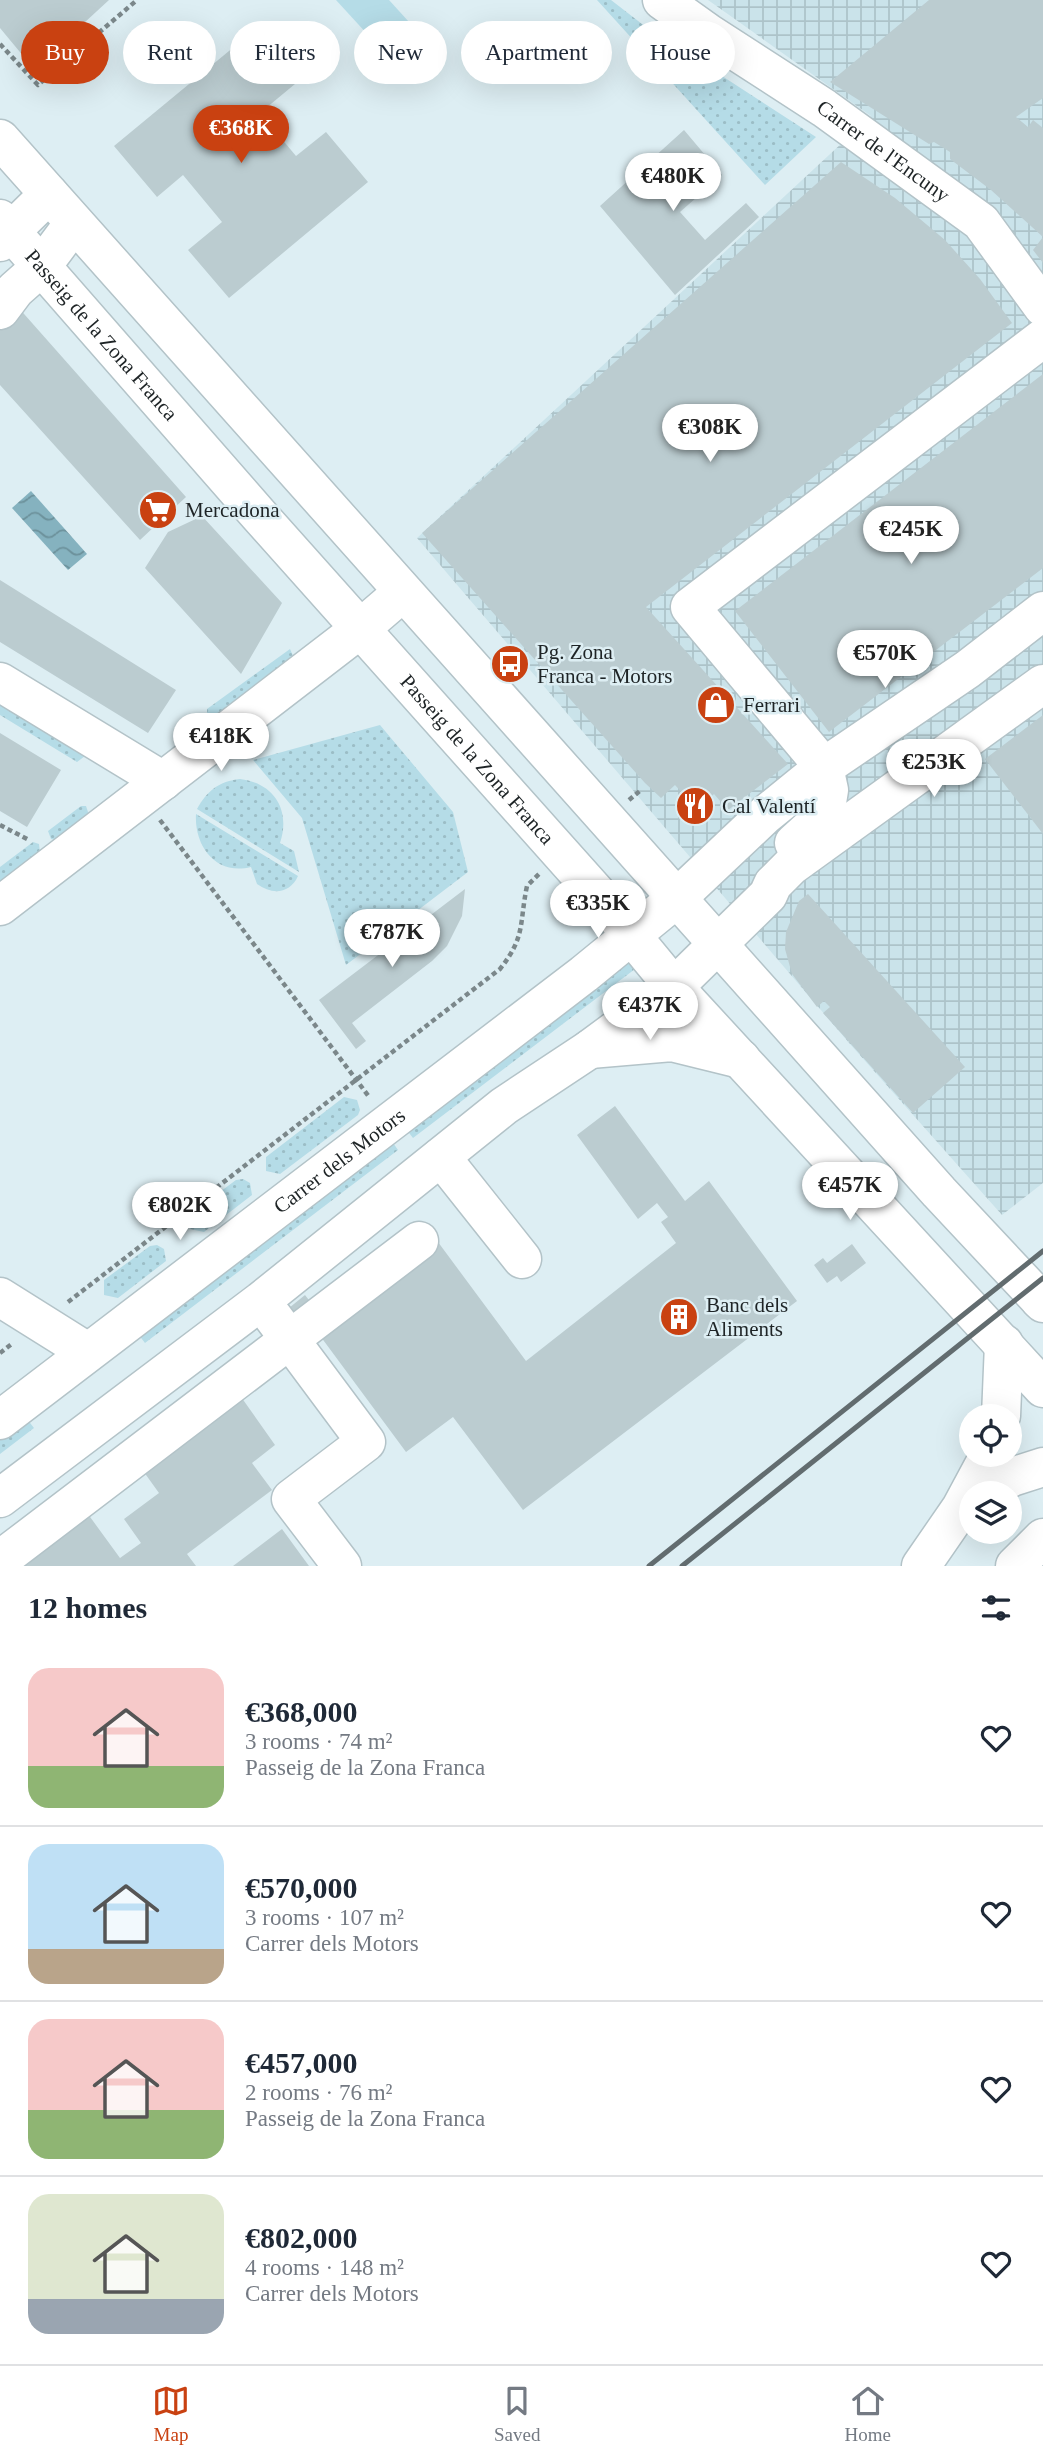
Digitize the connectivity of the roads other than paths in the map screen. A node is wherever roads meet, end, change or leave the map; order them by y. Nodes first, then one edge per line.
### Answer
1 (662, 0) edge
2 (0, 139) edge
3 (49, 194) junction
4 (74, 223) junction
5 (4, 231) edge
6 (41, 266) junction
7 (1041, 301) edge
8 (0, 310) edge
9 (1043, 338) edge
10 (403, 592) junction
11 (1043, 611) edge
12 (359, 629) junction
13 (0, 682) edge
14 (1043, 684) edge
15 (922, 700) junction
16 (933, 764) junction
17 (824, 767) junction
18 (159, 797) junction
19 (782, 875) junction
20 (677, 898) junction
21 (0, 906) edge
22 (633, 935) junction
23 (719, 944) junction
24 (674, 986) junction
25 (590, 1049) junction
26 (741, 1059) junction
27 (441, 1157) junction
28 (419, 1241) dead end
29 (522, 1259) dead end
30 (0, 1297) edge
31 (261, 1301) junction
32 (1042, 1301) edge
33 (288, 1338) junction
34 (1004, 1344) junction
35 (86, 1351) junction
36 (1043, 1388) edge
37 (1002, 1404) edge
38 (0, 1420) edge
39 (1043, 1467) edge
40 (1005, 1481) edge
41 (0, 1499) edge
42 (959, 1518) edge
43 (30, 1537) junction
44 (1043, 1538) edge
45 (0, 1560) edge
46 (342, 1566) edge
47 (921, 1566) edge
48 (1015, 1566) edge

1 - 7 main road, Carrer de l'Encuny
2 - 3 main road
3 - 4 main road
3 - 5 main road
4 - 6 main road
4 - 10 main road
5 - 6 main road, Passeig de la Zona Franca
6 - 8 main road
6 - 12 main road, Passeig de la Zona Franca
9 - 17 main road
10 - 12 main road
10 - 20 main road
11 - 15 main road
12 - 18 main road
12 - 22 main road, Passeig de la Zona Franca
13 - 18 main road
14 - 16 main road
15 - 16 main road
15 - 17 main road
16 - 19 main road
17 - 19 main road
17 - 20 main road, Carrer dels Motors
18 - 21 main road
19 - 23 main road
20 - 22 main road, Carrer dels Motors
20 - 23 main road
22 - 24 main road, Passeig de la Zona Franca
22 - 35 main road, Carrer dels Motors
23 - 24 main road
23 - 32 main road
24 - 25 main road
24 - 26 main road, Passeig de la Zona Franca
25 - 26 main road
25 - 27 main road
26 - 34 main road, Passeig de la Zona Franca
27 - 29 main road
27 - 31 main road
28 - 33 main road
30 - 35 main road
31 - 33 main road
31 - 41 main road
33 - 43 main road
33 - 46 main road
34 - 36 main road, Passeig de la Zona Franca
34 - 37 main road
35 - 38 main road, Carrer dels Motors
39 - 40 main road
41 - 43 main road
42 - 47 main road
43 - 45 main road
44 - 48 main road

